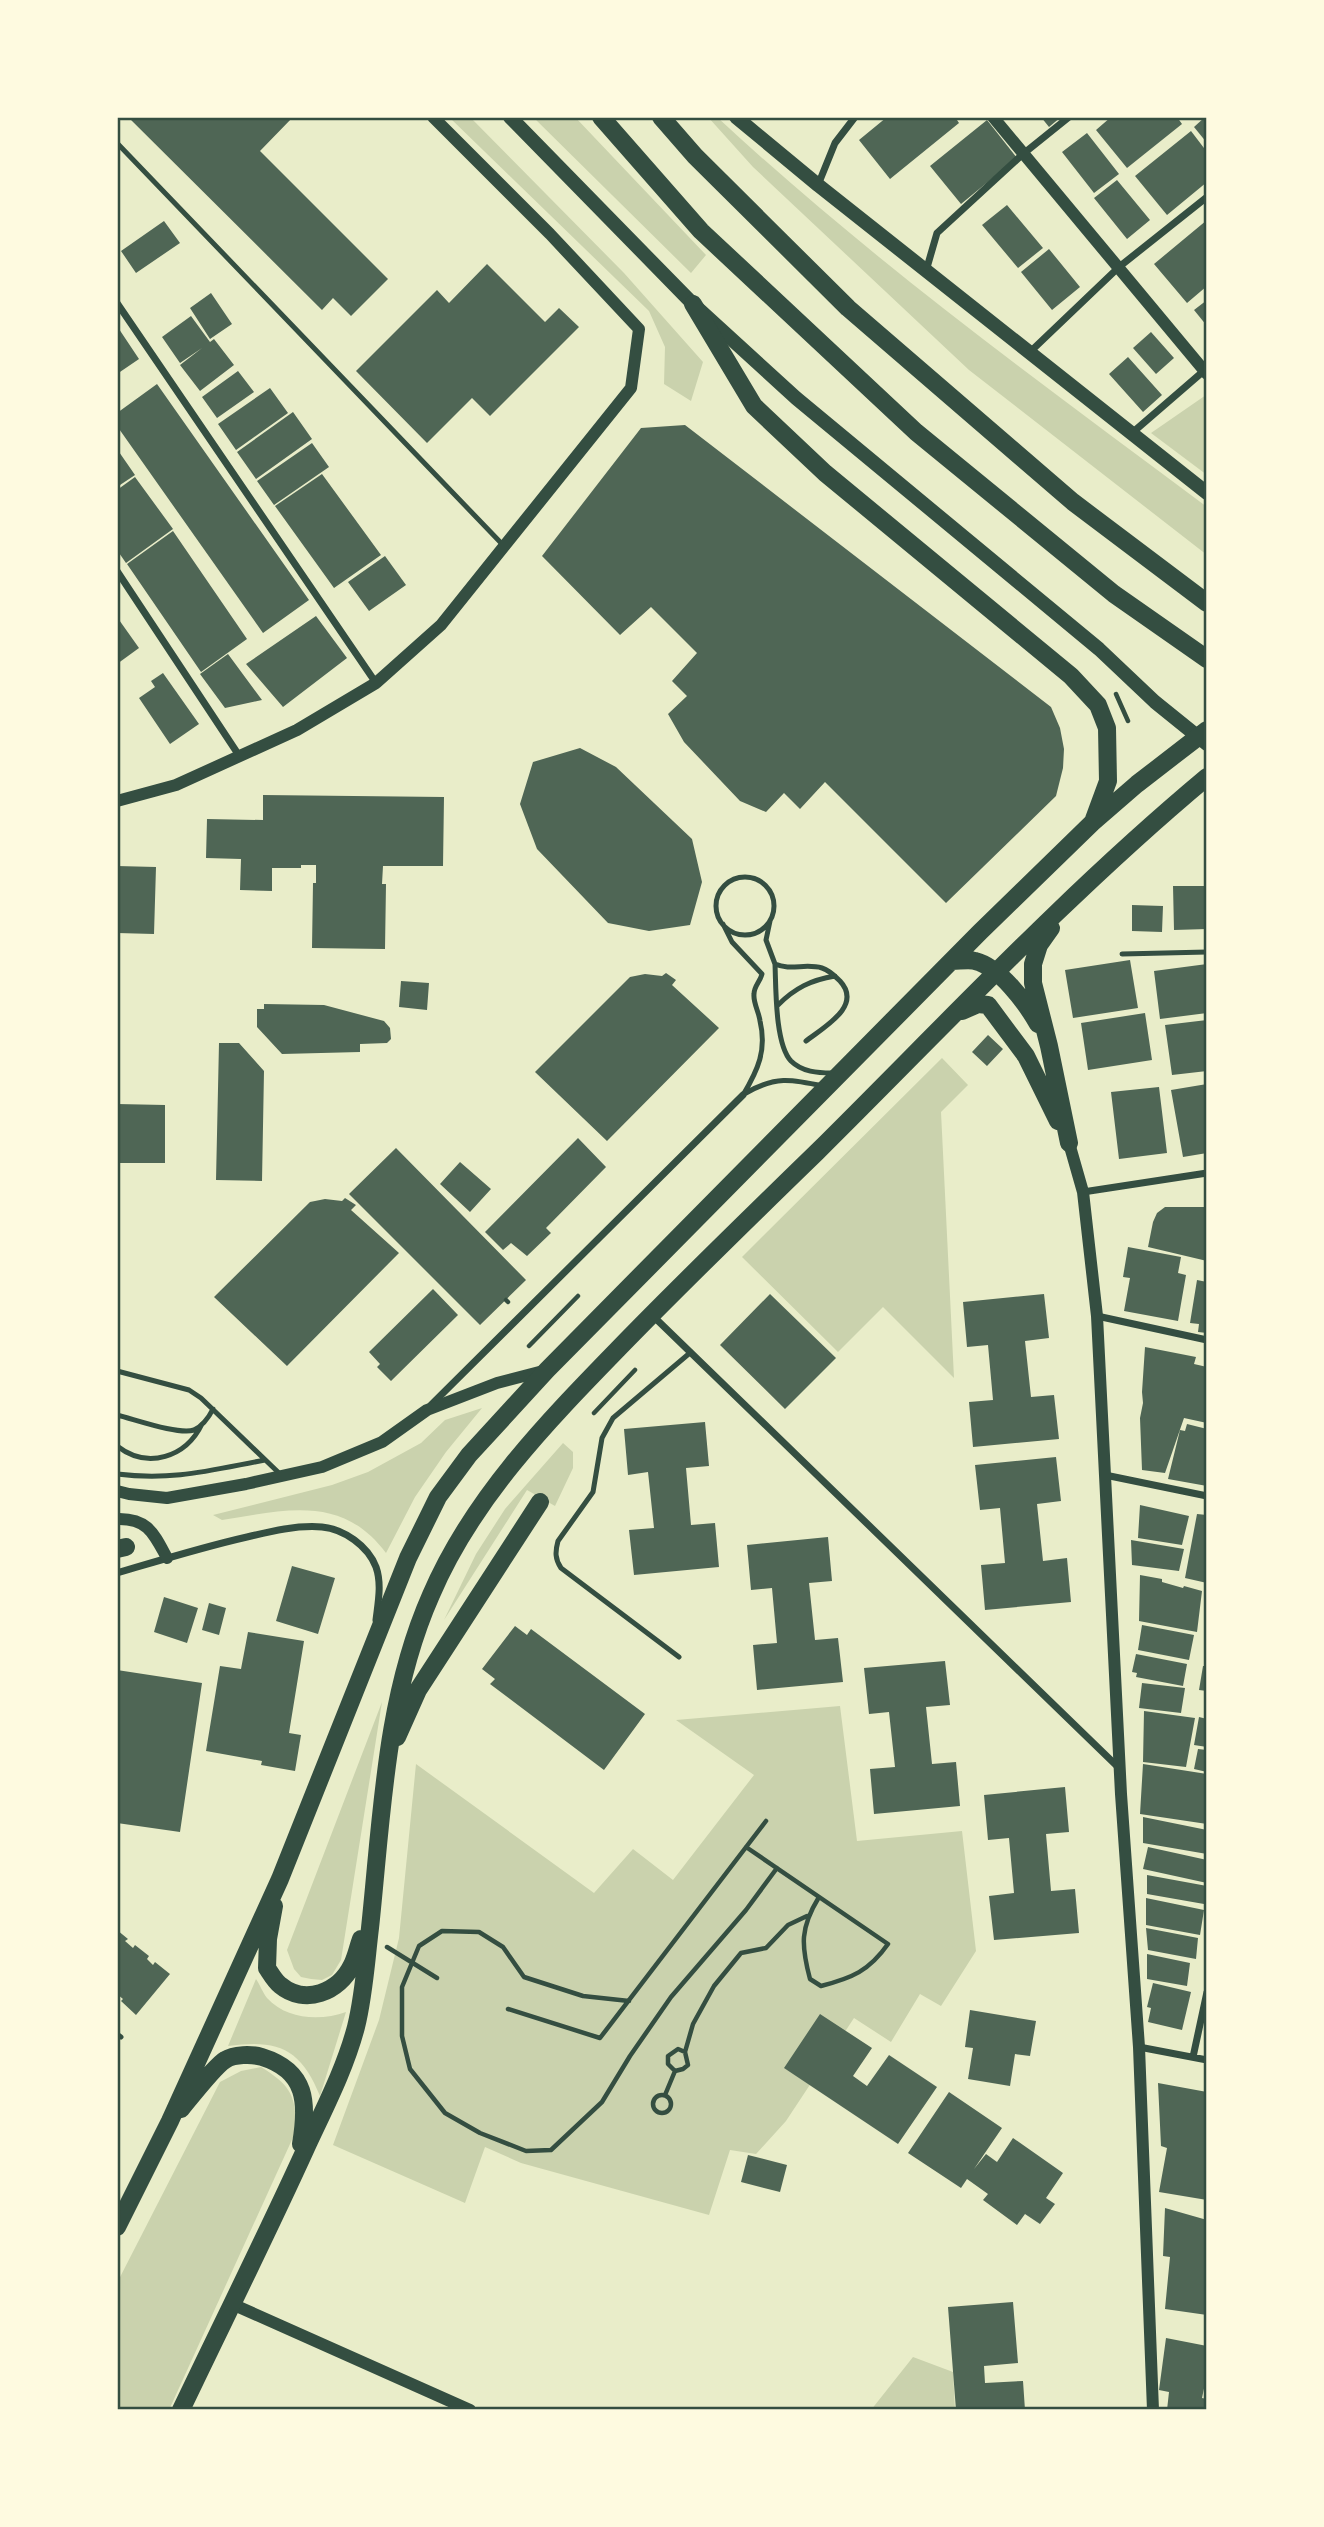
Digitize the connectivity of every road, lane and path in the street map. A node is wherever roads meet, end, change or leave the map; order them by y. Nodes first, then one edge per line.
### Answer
1 (433, 117) edge
2 (510, 117) edge
3 (601, 117) edge
4 (662, 117) edge
5 (736, 117) edge
6 (855, 117) edge
7 (993, 117) edge
8 (1069, 117) edge
9 (117, 143) edge
10 (1023, 153) junction
11 (818, 185) junction
12 (1207, 197) edge
13 (1119, 267) junction
14 (926, 271) junction
15 (117, 303) edge
16 (692, 304) junction
17 (1030, 352) junction
18 (1206, 371) edge
19 (1132, 433) junction
20 (1207, 493) edge
21 (505, 547) junction
22 (117, 571) edge
23 (1207, 603) edge
24 (1207, 659) edge
25 (376, 683) junction
26 (1207, 730) edge
27 (1207, 744) edge
28 (240, 757) junction
29 (1207, 777) edge
30 (117, 801) edge
31 (1092, 823) junction
32 (1070, 898) junction
33 (770, 921) junction
34 (723, 924) junction
35 (980, 932) junction
36 (1207, 952) edge
37 (1122, 954) dead end
38 (953, 961) junction
39 (976, 961) junction
40 (775, 964) junction
41 (996, 972) junction
42 (835, 976) junction
43 (982, 986) junction
44 (778, 1005) junction
45 (988, 1005) junction
46 (958, 1013) junction
47 (806, 1041) dead end
48 (1049, 1046) junction
49 (843, 1073) junction
50 (828, 1088) junction
51 (743, 1095) junction
52 (1069, 1143) junction
53 (1207, 1173) edge
54 (1083, 1192) junction
55 (578, 1296) dead end
56 (652, 1315) junction
57 (1097, 1316) junction
58 (533, 1328) dead end
59 (540, 1335) junction
60 (1207, 1340) edge
61 (529, 1346) dead end
62 (691, 1352) junction
63 (117, 1370) edge
64 (547, 1370) junction
65 (635, 1370) dead end
66 (213, 1409) junction
67 (427, 1410) junction
68 (594, 1413) dead end
69 (117, 1415) edge
70 (202, 1424) junction
71 (117, 1446) edge
72 (265, 1460) junction
73 (117, 1474) edge
74 (1105, 1475) junction
75 (282, 1477) junction
76 (117, 1491) edge
77 (1207, 1496) edge
78 (540, 1502) dead end
79 (117, 1518) edge
80 (167, 1558) junction
81 (117, 1573) edge
82 (373, 1647) junction
83 (679, 1657) dead end
84 (390, 1753) junction
85 (1120, 1769) junction
86 (766, 1821) dead end
87 (746, 1847) junction
88 (777, 1868) junction
89 (280, 1879) junction
90 (819, 1897) junction
91 (373, 1898) junction
92 (808, 1916) junction
93 (369, 1936) junction
94 (412, 1963) junction
95 (437, 1978) dead end
96 (1207, 1992) edge
97 (629, 2001) junction
98 (508, 2009) dead end
99 (1139, 2047) junction
100 (685, 2052) junction
101 (1193, 2057) junction
102 (1207, 2060) edge
103 (675, 2071) junction
104 (665, 2095) junction
105 (170, 2121) junction
106 (297, 2168) junction
107 (117, 2227) edge
108 (232, 2304) junction
109 (181, 2410) edge
110 (470, 2410) edge
111 (1153, 2410) edge

1 - 21 street
2 - 16 main road
3 - 24 main road
4 - 23 main road
5 - 11 main road
6 - 11 street
7 - 10 street
8 - 10 street
9 - 21 lane
10 - 13 street
10 - 14 street
11 - 14 main road
12 - 13 street
13 - 17 street
13 - 18 street
14 - 17 main road
15 - 25 street
16 - 27 main road
16 - 31 main road
17 - 19 main road
18 - 19 street
19 - 20 main road
21 - 25 street
22 - 28 street
25 - 28 street
26 - 31 main road
28 - 30 street
29 - 32 main road
31 - 35 main road
32 - 41 main road
32 - 48 main road
33 - 34 lane
33 - 34 lane
33 - 40 lane
34 - 51 lane
35 - 38 main road
35 - 39 main road
36 - 37 lane
38 - 39 main road
38 - 49 main road
39 - 41 main road
39 - 43 main road
40 - 42 lane
40 - 44 lane
41 - 43 main road
41 - 48 main road
42 - 44 lane
42 - 47 lane
43 - 45 main road
43 - 46 main road
44 - 49 lane
45 - 46 main road
45 - 52 main road
46 - 56 main road
48 - 52 main road
49 - 50 main road
50 - 51 lane
50 - 64 main road
51 - 67 street
52 - 54 street
53 - 54 street
54 - 57 street
55 - 59 path
56 - 62 street
56 - 84 main road
57 - 60 street
57 - 74 street
58 - 59 path
59 - 61 path
62 - 83 lane
62 - 85 street
63 - 66 lane
64 - 67 street
64 - 82 main road
65 - 68 path
66 - 70 lane
66 - 72 lane
67 - 75 street
69 - 70 lane
70 - 71 lane
72 - 73 lane
72 - 75 lane
74 - 77 street
74 - 85 street
75 - 76 street
78 - 84 main road
79 - 80 street
80 - 81 street
80 - 82 street
82 - 89 main road
84 - 91 main road
85 - 99 street
86 - 87 path
87 - 88 path
87 - 97 path
88 - 90 path
88 - 94 path
89 - 91 main road
89 - 105 main road
90 - 92 path
90 - 92 path
91 - 93 main road
92 - 100 path
93 - 94 path
93 - 106 main road
94 - 95 path
94 - 97 path
96 - 101 street
97 - 98 path
99 - 101 street
99 - 111 street
100 - 103 path
100 - 103 path
101 - 102 street
103 - 104 path
104 - 104 path
105 - 106 main road
105 - 107 main road
106 - 108 main road
108 - 109 main road
108 - 110 street

